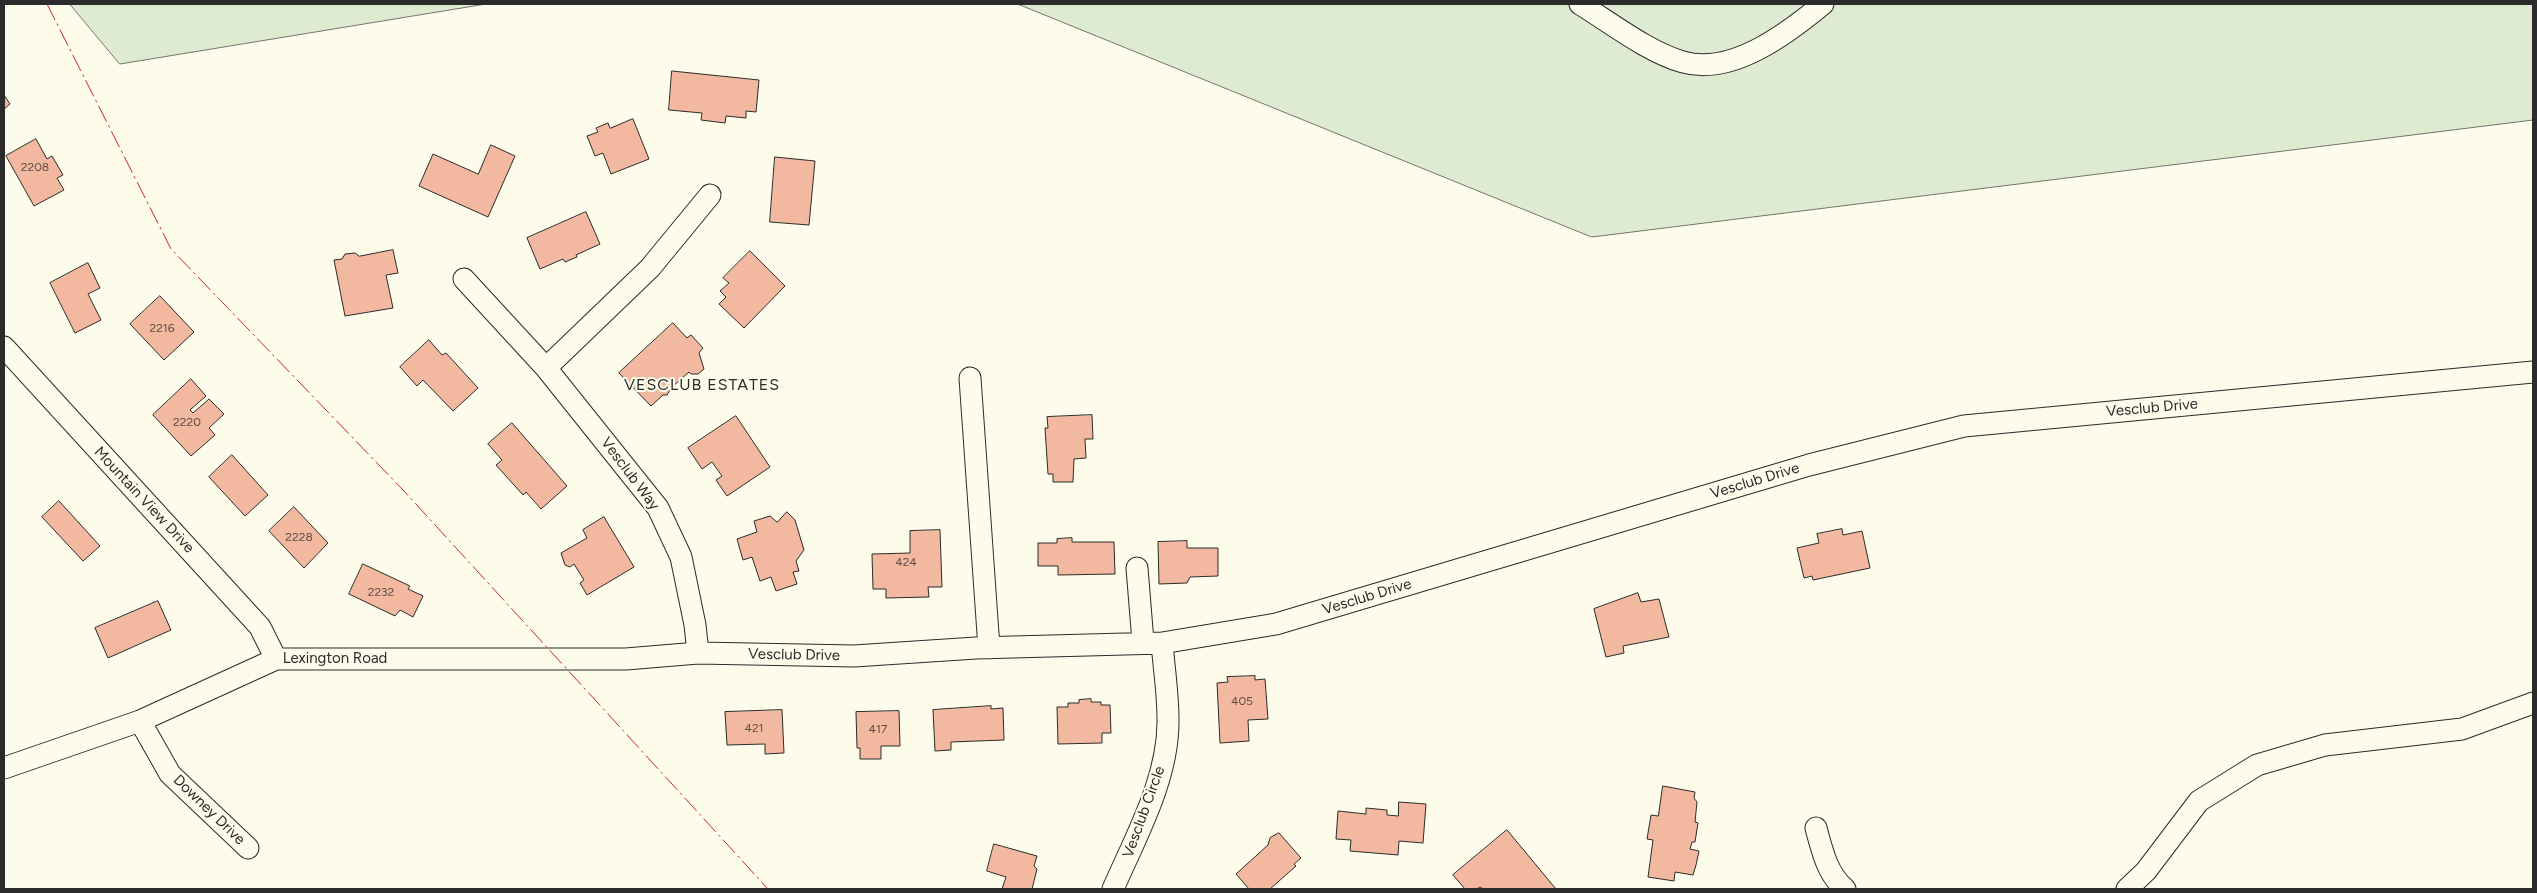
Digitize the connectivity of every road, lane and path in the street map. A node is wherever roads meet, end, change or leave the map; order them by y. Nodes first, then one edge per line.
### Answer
1 (1580, 4) edge
2 (1823, 4) edge
3 (710, 195) dead end
4 (464, 279) dead end
5 (4, 347) edge
6 (546, 368) junction
7 (2533, 372) edge
8 (970, 378) dead end
9 (1137, 568) dead end
10 (1153, 642) junction
11 (990, 648) junction
12 (698, 653) junction
13 (276, 659) junction
14 (598, 659) joint
15 (2533, 703) edge
16 (140, 721) junction
17 (4, 768) edge
18 (1816, 828) dead end
19 (248, 848) dead end
20 (1113, 889) edge
21 (1845, 889) edge
22 (2127, 889) edge

1 - 2 street
3 - 6 street
4 - 6 street, Vesclub Way
5 - 13 street, Mountain View Drive
6 - 12 street, Vesclub Way
7 - 10 street, Vesclub Drive
8 - 11 street
9 - 10 street, Vesclub Circle
10 - 11 street, Vesclub Drive
10 - 20 street, Vesclub Circle
11 - 12 street, Vesclub Drive
12 - 14 street, Vesclub Drive
13 - 14 street, Lexington Road
13 - 16 street, Lexington Road
15 - 22 street
16 - 17 street, Lexington Road
16 - 19 street, Downey Drive
18 - 21 street

